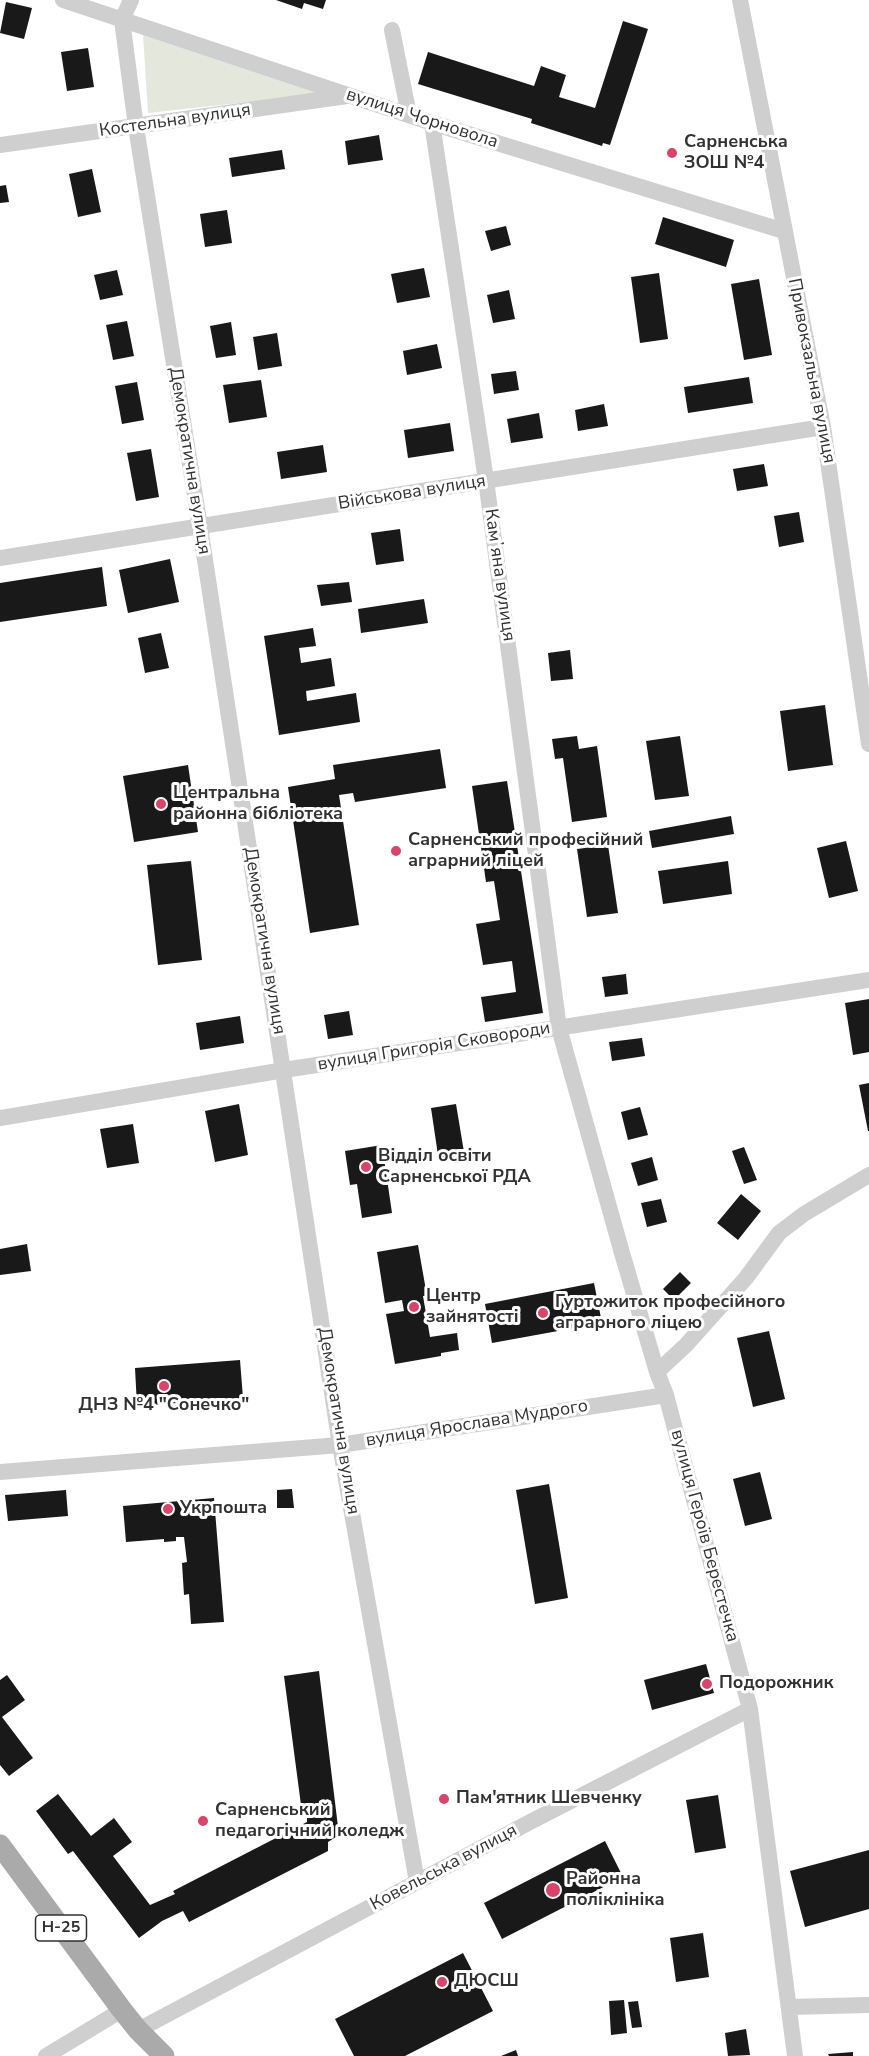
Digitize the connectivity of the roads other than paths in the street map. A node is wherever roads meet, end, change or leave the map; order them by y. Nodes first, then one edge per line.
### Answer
1 (63, 0) edge
2 (131, 0) edge
3 (740, 0) edge
4 (122, 20) junction
5 (392, 30) dead end
6 (351, 96) junction
7 (409, 115) junction
8 (432, 123) junction
9 (136, 127) junction
10 (0, 145) edge
11 (784, 231) junction
12 (823, 427) junction
13 (486, 480) junction
14 (200, 527) junction
15 (0, 558) edge
16 (869, 744) edge
17 (869, 980) edge
18 (559, 1028) junction
19 (284, 1070) junction
20 (0, 1118) edge
21 (869, 1175) edge
22 (657, 1372) junction
23 (666, 1395) junction
24 (340, 1445) junction
25 (0, 1472) edge
26 (750, 1709) junction
27 (0, 1845) edge
28 (417, 1882) junction
29 (869, 2005) edge
30 (789, 2007) junction
31 (122, 2010) junction
32 (138, 2030) junction
33 (46, 2056) edge
34 (164, 2056) edge
35 (795, 2056) edge

1 - 4 street, вулиця Чорновола
2 - 4 street
3 - 11 street, Привокзальна вулиця
4 - 6 street, вулиця Чорновола
4 - 9 street, Демократична вулиця
5 - 7 street
6 - 7 street, вулиця Чорновола
6 - 9 street, Костельна вулиця
7 - 8 street, вулиця Чорновола
8 - 11 street, вулиця Чорновола
8 - 13 street, Камʼяна вулиця
9 - 10 street, Костельна вулиця
9 - 14 street, Демократична вулиця
11 - 12 street, Привокзальна вулиця
12 - 13 street, Військова вулиця
12 - 16 street, Привокзальна вулиця
13 - 14 street, Військова вулиця
13 - 18 street, Камʼяна вулиця
14 - 15 street, Військова вулиця
14 - 19 street, Демократична вулиця
17 - 18 street, вулиця Григорія Сковороди
18 - 19 street, вулиця Григорія Сковороди
18 - 22 street, вулиця Героїв Берестечка
19 - 20 street, вулиця Григорія Сковороди
19 - 24 street, Демократична вулиця
21 - 22 street
22 - 23 street, вулиця Героїв Берестечка
23 - 24 street, вулиця Ярослава Мудрого
23 - 26 street, вулиця Героїв Берестечка
24 - 25 street, вулиця Ярослава Мудрого
24 - 28 street, Демократична вулиця
26 - 28 street, Ковельська вулиця
26 - 30 street, вулиця Героїв Берестечка
27 - 31 main road, Н-25
28 - 32 street, Ковельська вулиця
29 - 30 street
30 - 35 street, вулиця Героїв Берестечка
31 - 32 main road, Н-25
31 - 33 street
32 - 34 main road, Н-25

